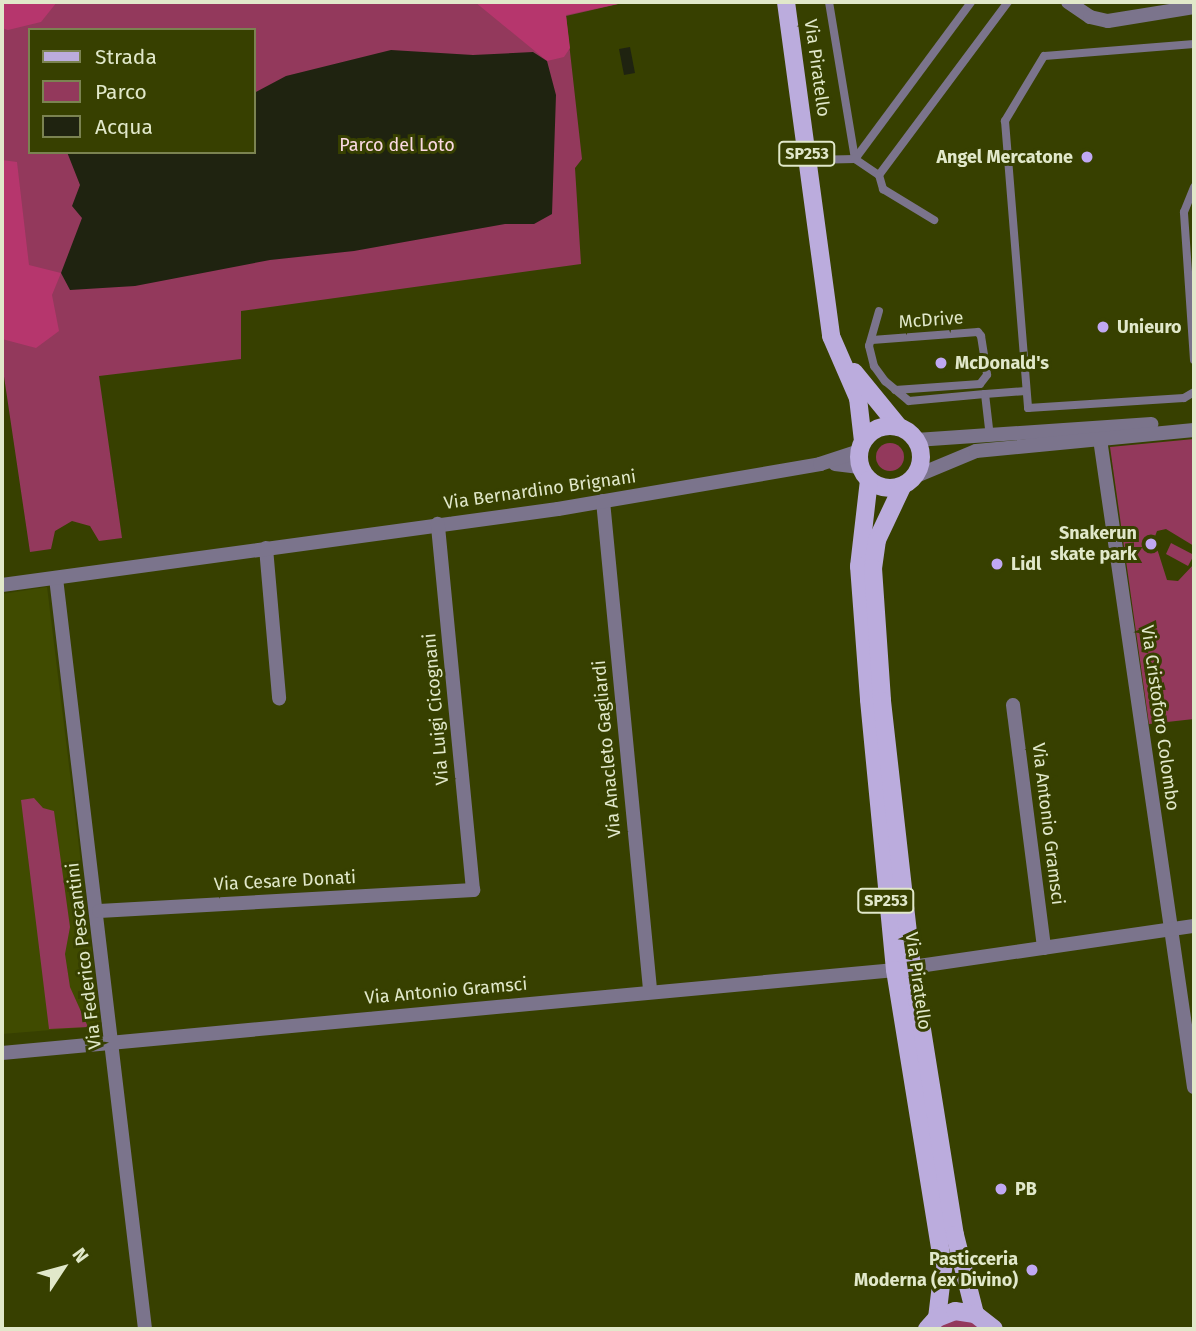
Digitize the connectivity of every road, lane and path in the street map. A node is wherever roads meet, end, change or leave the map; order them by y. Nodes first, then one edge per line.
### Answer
1 (786, 2) edge
2 (829, 2) edge
3 (971, 2) edge
4 (1008, 2) edge
5 (1068, 2) edge
6 (1194, 7) edge
7 (1152, 8) edge
8 (1194, 44) edge
9 (855, 159) junction
10 (807, 160) junction
11 (879, 175) junction
12 (1194, 187) edge
13 (934, 220) dead end
14 (827, 307) junction
15 (880, 311) dead end
16 (872, 340) junction
17 (1194, 360) edge
18 (895, 390) junction
19 (1026, 391) junction
20 (1194, 392) edge
21 (985, 394) junction
22 (1194, 421) edge
23 (899, 427) junction
24 (1194, 430) edge
25 (990, 437) junction
26 (1100, 439) junction
27 (916, 440) junction
28 (863, 460) junction
29 (909, 481) junction
30 (603, 501) junction
31 (438, 524) junction
32 (266, 548) junction
33 (56, 578) junction
34 (2, 586) edge
35 (279, 698) dead end
36 (1013, 705) dead end
37 (473, 890) joint
38 (99, 911) junction
39 (1194, 926) edge
40 (1172, 929) junction
41 (1044, 948) junction
42 (903, 968) junction
43 (650, 992) junction
44 (114, 1041) junction
45 (2, 1053) edge
46 (1194, 1087) edge
47 (975, 1314) junction
48 (932, 1324) edge
49 (145, 1329) edge
50 (994, 1329) edge

1 - 10 main road, Via Piratello / SP253
2 - 9 lane
3 - 9 lane
4 - 11 lane
5 - 7 street
6 - 7 street
8 - 19 lane
9 - 10 lane
9 - 11 lane
10 - 14 main road, Via Piratello / SP253
11 - 13 lane
12 - 17 lane
14 - 23 main road, Via Piratello / SP253
14 - 28 main road, Via Piratello / SP253
15 - 16 lane
16 - 18 lane
16 - 18 lane, McDrive
18 - 21 lane
19 - 20 lane
19 - 21 lane
21 - 25 lane
22 - 25 street
23 - 27 main road, Via Piratello / SP253
23 - 28 main road
24 - 26 street
25 - 27 street
26 - 29 street
26 - 40 street, Via Cristoforo Colombo
27 - 29 main road, Via Piratello / SP253
28 - 29 main road
28 - 30 street, Via Bernardino Brignani
28 - 42 main road, Via Piratello / SP253
29 - 42 main road, Via Piratello / SP253
30 - 31 street, Via Bernardino Brignani
30 - 43 street, Via Anacleto Gagliardi
31 - 32 street, Via Bernardino Brignani
31 - 37 street, Via Luigi Cicognani
32 - 33 street, Via Bernardino Brignani
32 - 35 street
33 - 34 street, Via Bernardino Brignani
33 - 38 street, Via Federico Pescantini
36 - 41 street, Via Antonio Gramsci
37 - 38 street, Via Cesare Donati
38 - 44 street, Via Federico Pescantini
39 - 40 street, Via Antonio Gramsci
40 - 41 street, Via Antonio Gramsci
40 - 46 street, Via Cristoforo Colombo
41 - 42 street, Via Antonio Gramsci
42 - 43 street, Via Antonio Gramsci
42 - 47 main road, Via Piratello / SP253
42 - 48 main road, Via Piratello / SP253
43 - 44 street, Via Antonio Gramsci
44 - 45 street, Via Antonio Gramsci
44 - 49 street, Via Federico Pescantini
47 - 48 main road, Via Piratello / SP253
47 - 50 main road

